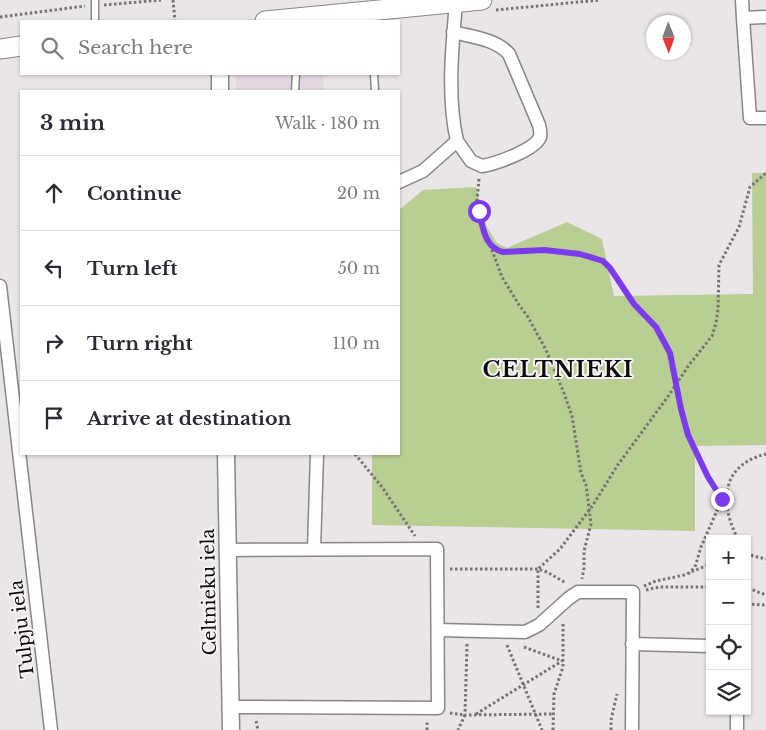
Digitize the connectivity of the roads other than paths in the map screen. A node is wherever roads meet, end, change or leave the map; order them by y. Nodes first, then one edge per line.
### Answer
1 (482, 0) edge
2 (742, 0) edge
3 (95, 3) edge
4 (456, 3) junction
5 (400, 4) edge
6 (369, 16) edge
7 (766, 17) edge
8 (743, 18) junction
9 (95, 20) edge
10 (296, 20) edge
11 (453, 32) junction
12 (20, 46) edge
13 (0, 49) edge
14 (220, 75) edge
15 (296, 75) edge
16 (374, 75) edge
17 (220, 90) edge
18 (296, 90) edge
19 (375, 90) edge
20 (766, 118) edge
21 (457, 141) junction
22 (400, 182) edge
23 (0, 286) edge
24 (226, 455) edge
25 (317, 455) edge
26 (314, 549) junction
27 (228, 550) junction
28 (438, 630) junction
29 (632, 644) junction
30 (706, 646) edge
31 (231, 708) junction
32 (737, 715) edge
33 (51, 730) edge
34 (231, 730) edge
35 (632, 730) edge
36 (737, 730) edge

1 - 4 main road
2 - 8 street
3 - 9 lane
4 - 5 main road
4 - 11 street
5 - 6 main road
6 - 10 main road
7 - 8 street
8 - 20 street
11 - 21 street
11 - 21 street
12 - 13 main road
14 - 17 street
15 - 18 lane
16 - 19 lane
21 - 22 street
23 - 33 street, Tulpju iela
24 - 27 street, Celtnieku iela
25 - 26 street
26 - 27 street
26 - 28 street
27 - 31 street, Celtnieku iela
28 - 29 street
28 - 31 street
29 - 30 street
29 - 35 street
31 - 34 street, Celtnieku iela
32 - 36 street

